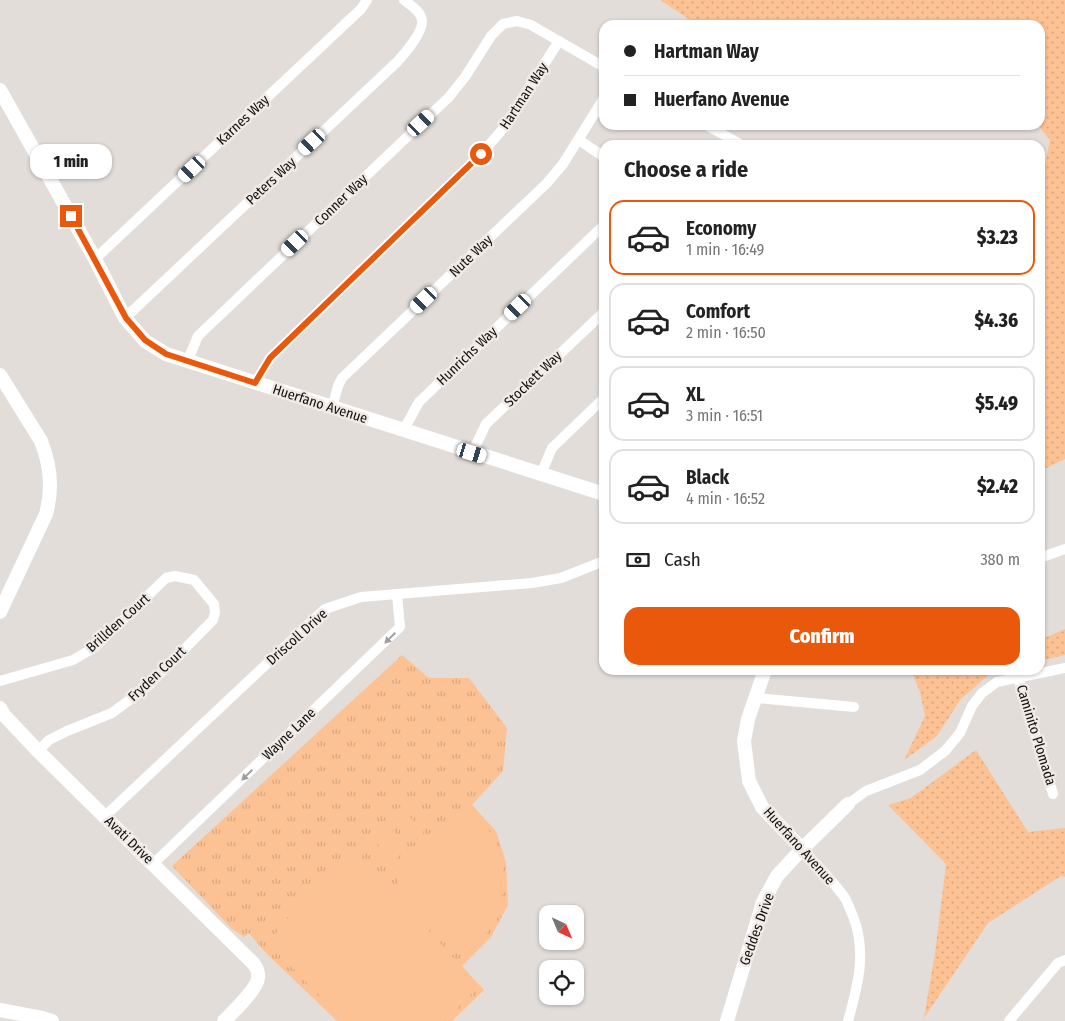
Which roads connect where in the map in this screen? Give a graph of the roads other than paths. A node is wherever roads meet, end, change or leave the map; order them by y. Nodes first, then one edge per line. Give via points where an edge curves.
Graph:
1 (367, 0) edge
2 (404, 0) edge
3 (559, 41) junction
4 (599, 64) edge
5 (0, 90) edge
6 (599, 106) edge
7 (715, 130) edge
8 (579, 140) junction
9 (733, 140) edge
10 (599, 154) edge
11 (599, 229) edge
12 (95, 259) junction
13 (599, 317) edge
14 (126, 318) junction
15 (188, 360) junction
16 (0, 375) edge
17 (255, 383) junction
18 (599, 403) edge
19 (332, 408) junction
20 (404, 431) junction
21 (472, 453) junction
22 (541, 474) junction
23 (599, 492) edge
24 (1065, 548) edge
25 (1045, 556) edge
26 (599, 563) edge
27 (201, 588) joint
28 (397, 594) junction
29 (0, 612) edge
30 (1065, 668) edge
31 (1045, 672) edge
32 (764, 675) edge
33 (1028, 675) edge
34 (1018, 677) junction
35 (0, 681) edge
36 (756, 698) junction
37 (854, 707) dead end
38 (0, 708) edge
39 (38, 751) junction
40 (1053, 794) dead end
41 (848, 804) joint
42 (104, 817) junction
43 (802, 849) junction
44 (153, 864) junction
45 (1061, 962) edge
46 (0, 1010) edge
47 (52, 1021) edge
48 (224, 1021) edge
49 (727, 1021) edge
50 (848, 1021) edge
51 (1009, 1021) edge

1 - 12 street, Karnes Way
2 - 14 street, Peters Way via 423,20 398,61
3 - 4 street
3 - 15 street, Conner Way via 531,25 517,21 503,24 448,97 198,336
3 - 17 street, Hartman Way via 502,130 270,358
5 - 12 street, Huerfano Avenue
6 - 8 street, Nute Way
7 - 9 street
8 - 10 street
8 - 19 street, Nute Way via 547,183 342,378
11 - 20 street, Hunrichs Way via 419,402
12 - 14 street, Huerfano Avenue
13 - 21 street, Stockett Way via 486,424
14 - 15 street, Huerfano Avenue via 145,340 166,354
15 - 17 street, Huerfano Avenue
16 - 29 street via 46,452 51,496 46,514
17 - 19 street, Huerfano Avenue
18 - 22 street via 552,448
19 - 20 street, Huerfano Avenue
20 - 21 street, Huerfano Avenue
21 - 22 street, Huerfano Avenue
22 - 23 street, Huerfano Avenue
24 - 25 street
26 - 28 street, Driscoll Drive via 561,578 532,583
27 - 35 street, Brillden Court via 194,580 175,576 166,578 95,646 73,660
27 - 39 street, Fryden Court via 214,604 213,620 148,686 112,713 49,740
28 - 42 street, Driscoll Drive via 360,597 325,610
28 -> 44 street, Wayne Lane via 400,627
30 - 31 street
32 - 36 street, Huerfano Avenue
33 - 34 street
34 - 40 street, Caminito Plomada
34 - 41 street via 997,682 982,693 946,751 920,770 866,791
36 - 37 street
36 - 43 street, Huerfano Avenue via 744,741 749,781 762,807
38 - 39 street, Avati Drive
39 - 42 street, Avati Drive
41 - 43 street, Geddes Drive
42 - 44 street, Avati Drive
43 - 49 street, Geddes Drive via 777,876 763,902
43 - 50 street, Huerfano Avenue via 846,900 859,930 861,958
44 - 48 street, Avati Drive via 258,971 258,980 252,991
45 - 51 street
46 - 47 street

